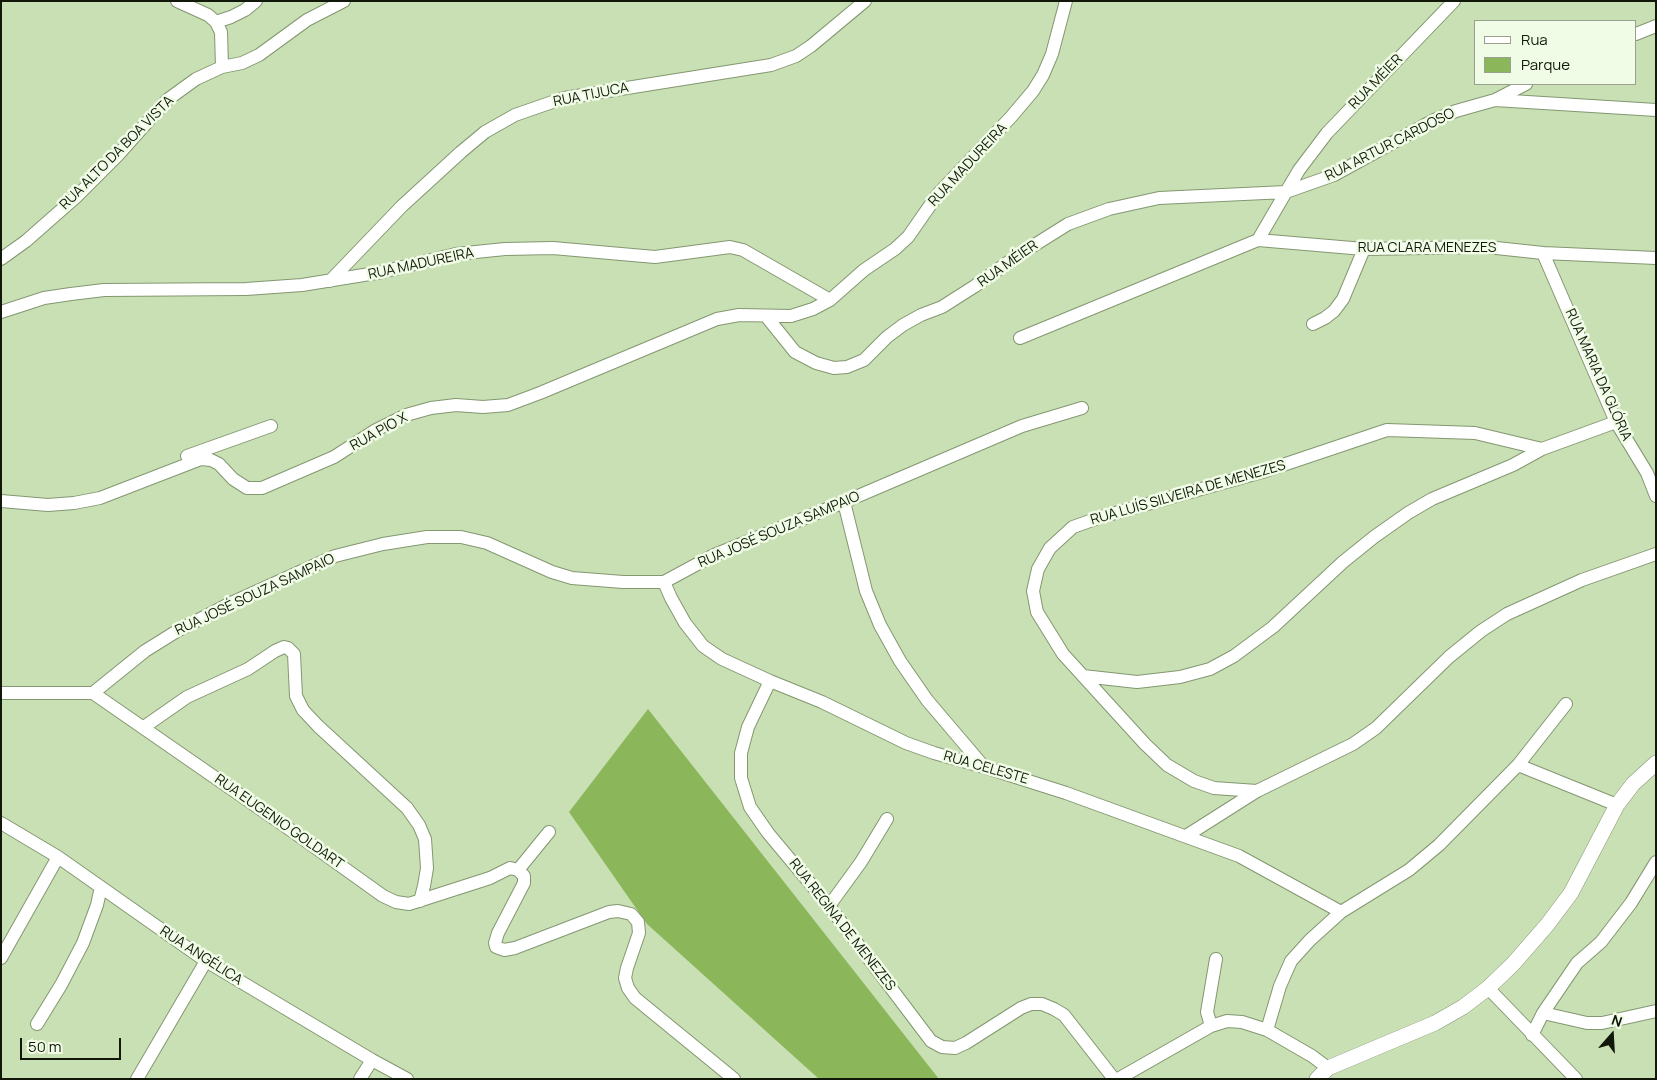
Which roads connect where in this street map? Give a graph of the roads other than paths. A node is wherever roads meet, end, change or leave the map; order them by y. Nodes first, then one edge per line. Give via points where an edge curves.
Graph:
1 (177, 1) edge
2 (256, 1) edge
3 (344, 1) edge
4 (865, 1) edge
5 (1066, 1) edge
6 (1454, 1) edge
7 (216, 22) junction
8 (1656, 26) edge
9 (1637, 34) edge
10 (222, 67) junction
11 (1524, 85) edge
12 (1495, 100) junction
13 (1656, 110) edge
14 (1286, 192) junction
15 (1258, 240) junction
16 (1364, 249) junction
17 (1543, 253) junction
18 (1656, 258) edge
19 (1, 259) edge
20 (330, 282) junction
21 (830, 300) junction
22 (1, 312) edge
23 (766, 316) junction
24 (1313, 324) dead end
25 (1020, 338) dead end
26 (1082, 408) dead end
27 (1616, 422) junction
28 (271, 426) dead end
29 (1542, 449) junction
30 (171, 472) junction
31 (1656, 496) edge
32 (1, 501) edge
33 (844, 502) junction
34 (1656, 554) edge
35 (664, 582) junction
36 (1083, 676) junction
37 (770, 681) junction
38 (1, 692) edge
39 (93, 693) junction
40 (1566, 704) dead end
41 (144, 727) junction
42 (1656, 763) edge
43 (1518, 765) junction
44 (984, 766) junction
45 (1256, 791) junction
46 (1617, 805) junction
47 (887, 819) dead end
48 (1, 823) edge
49 (549, 832) dead end
50 (1186, 836) junction
51 (58, 857) junction
52 (1656, 862) edge
53 (518, 870) junction
54 (101, 888) junction
55 (420, 901) junction
56 (829, 906) junction
57 (1341, 912) junction
58 (1, 958) edge
59 (1216, 959) dead end
60 (206, 961) junction
61 (1488, 988) junction
62 (1656, 1011) edge
63 (1543, 1013) junction
64 (37, 1024) dead end
65 (1211, 1026) junction
66 (1267, 1030) junction
67 (1532, 1035) junction
68 (372, 1060) junction
69 (1328, 1068) junction
70 (137, 1079) edge
71 (360, 1079) edge
72 (407, 1079) edge
73 (734, 1079) edge
74 (1116, 1079) edge
75 (1317, 1079) edge
76 (1576, 1079) edge

1 - 7 street
2 - 7 street via 245,10
3 - 10 street, RUA ALTO DA BOA VISTA via 307,20 258,55 242,63
4 - 20 street, RUA TIJUCA via 812,46 771,65 564,98 515,115 485,132 461,152 402,206
5 - 21 street, RUA MADUREIRA via 1052,54 1033,91 938,194 908,237
6 - 14 street, RUA MÉIER via 1327,133
7 - 10 street via 221,32
8 - 9 street
10 - 19 street, RUA ALTO DA BOA VISTA via 196,79 167,100 76,197 26,242
11 - 12 street, RUA ARTUR CARDOSO
12 - 13 street, RUA ARTUR CARDOSO
12 - 14 street, RUA ARTUR CARDOSO via 1434,120 1334,175
14 - 15 street, RUA MÉIER
14 - 23 street, RUA MÉIER via 1159,198 1109,209 1068,224 942,307 903,325 864,360 847,367 816,364 795,352
15 - 16 street, RUA CLARA MENEZES
15 - 25 street
16 - 17 street, RUA CLARA MENEZES via 1457,246
16 - 24 street via 1343,298 1334,311
17 - 18 street, RUA CLARA MENEZES
17 - 27 street, RUA MARIA DA GLÓRIA
20 - 21 street, RUA MADUREIRA via 456,254 505,249 553,248 655,257 730,247 750,254
20 - 22 street, RUA MADUREIRA via 246,289 104,290 44,298
21 - 23 street, RUA MADUREIRA via 791,316
23 - 30 street, RUA PIO X via 739,315 717,319 508,404 483,407 456,405 406,415 334,457 262,488 240,485 211,460 201,459
26 - 33 street, RUA JOSÉ SOUZA SAMPAIO via 1022,426
27 - 29 street
27 - 31 street, RUA MARIA DA GLÓRIA via 1647,473
28 - 30 street via 182,459
29 - 36 street via 1408,513 1343,562 1273,627 1234,656 1210,668 1180,677 1137,682
29 - 36 street, RUA LUÍS SILVEIRA DE MENEZES via 1475,433 1387,430 1262,472 1073,527 1050,548 1038,569 1034,591 1037,612 1062,654
30 - 32 street, RUA PIO X via 100,498 74,503 48,505
33 - 35 street, RUA JOSÉ SOUZA SAMPAIO via 714,555
33 - 44 street via 866,591 880,625 927,700
34 - 45 street via 1582,580 1507,614 1449,657 1376,728 1353,744
35 - 37 street, RUA CELESTE via 684,623 703,646 722,659
35 - 39 street, RUA JOSÉ SOUZA SAMPAIO via 572,578 487,543 461,537 427,536 384,544 335,556 229,604 145,651
36 - 45 street, RUA LUÍS SILVEIRA DE MENEZES via 1167,765 1194,781 1214,788
37 - 44 street, RUA CELESTE via 906,743
37 - 56 street, RUA REGINA DE MENEZES via 748,727 741,752 741,778 750,807
38 - 39 street
39 - 41 street, RUA EUGENIO GOLDART
40 - 43 street
41 - 55 street, RUA EUGENIO GOLDART via 383,896 409,904
41 - 55 street via 187,697 248,669 275,651 288,648 294,654 296,696 303,710 407,808 419,826 425,839 426,868
42 - 46 street via 1633,784
43 - 46 street
43 - 57 street via 1439,845 1409,870
44 - 50 street, RUA CELESTE
45 - 50 street
46 - 61 street via 1571,893 1536,938
47 - 56 street
48 - 51 street, RUA ANGÉLICA
49 - 53 street
50 - 57 street, RUA CELESTE via 1239,856
51 - 54 street, RUA ANGÉLICA
51 - 58 street
52 - 63 street via 1631,903 1601,942 1577,963
53 - 55 street, RUA EUGENIO GOLDART via 510,868 490,878
53 - 73 street via 524,876 524,883 498,933 496,947 504,950 515,948 609,912 631,914 638,922 639,934 627,968 628,988 635,998
54 - 60 street, RUA ANGÉLICA
54 - 64 street via 83,943
56 - 74 street, RUA REGINA DE MENEZES via 931,1040 955,1048 1021,1008 1042,1004 1064,1015
57 - 66 street via 1291,961
59 - 65 street via 1207,1012
60 - 68 street, RUA ANGÉLICA
60 - 70 street
61 - 67 street
61 - 69 street via 1435,1022
62 - 63 street via 1602,1023 1587,1023
63 - 67 street
65 - 66 street via 1227,1021 1242,1022
65 - 74 street
66 - 69 street
67 - 76 street
68 - 71 street
68 - 72 street, RUA ANGÉLICA
69 - 75 street

